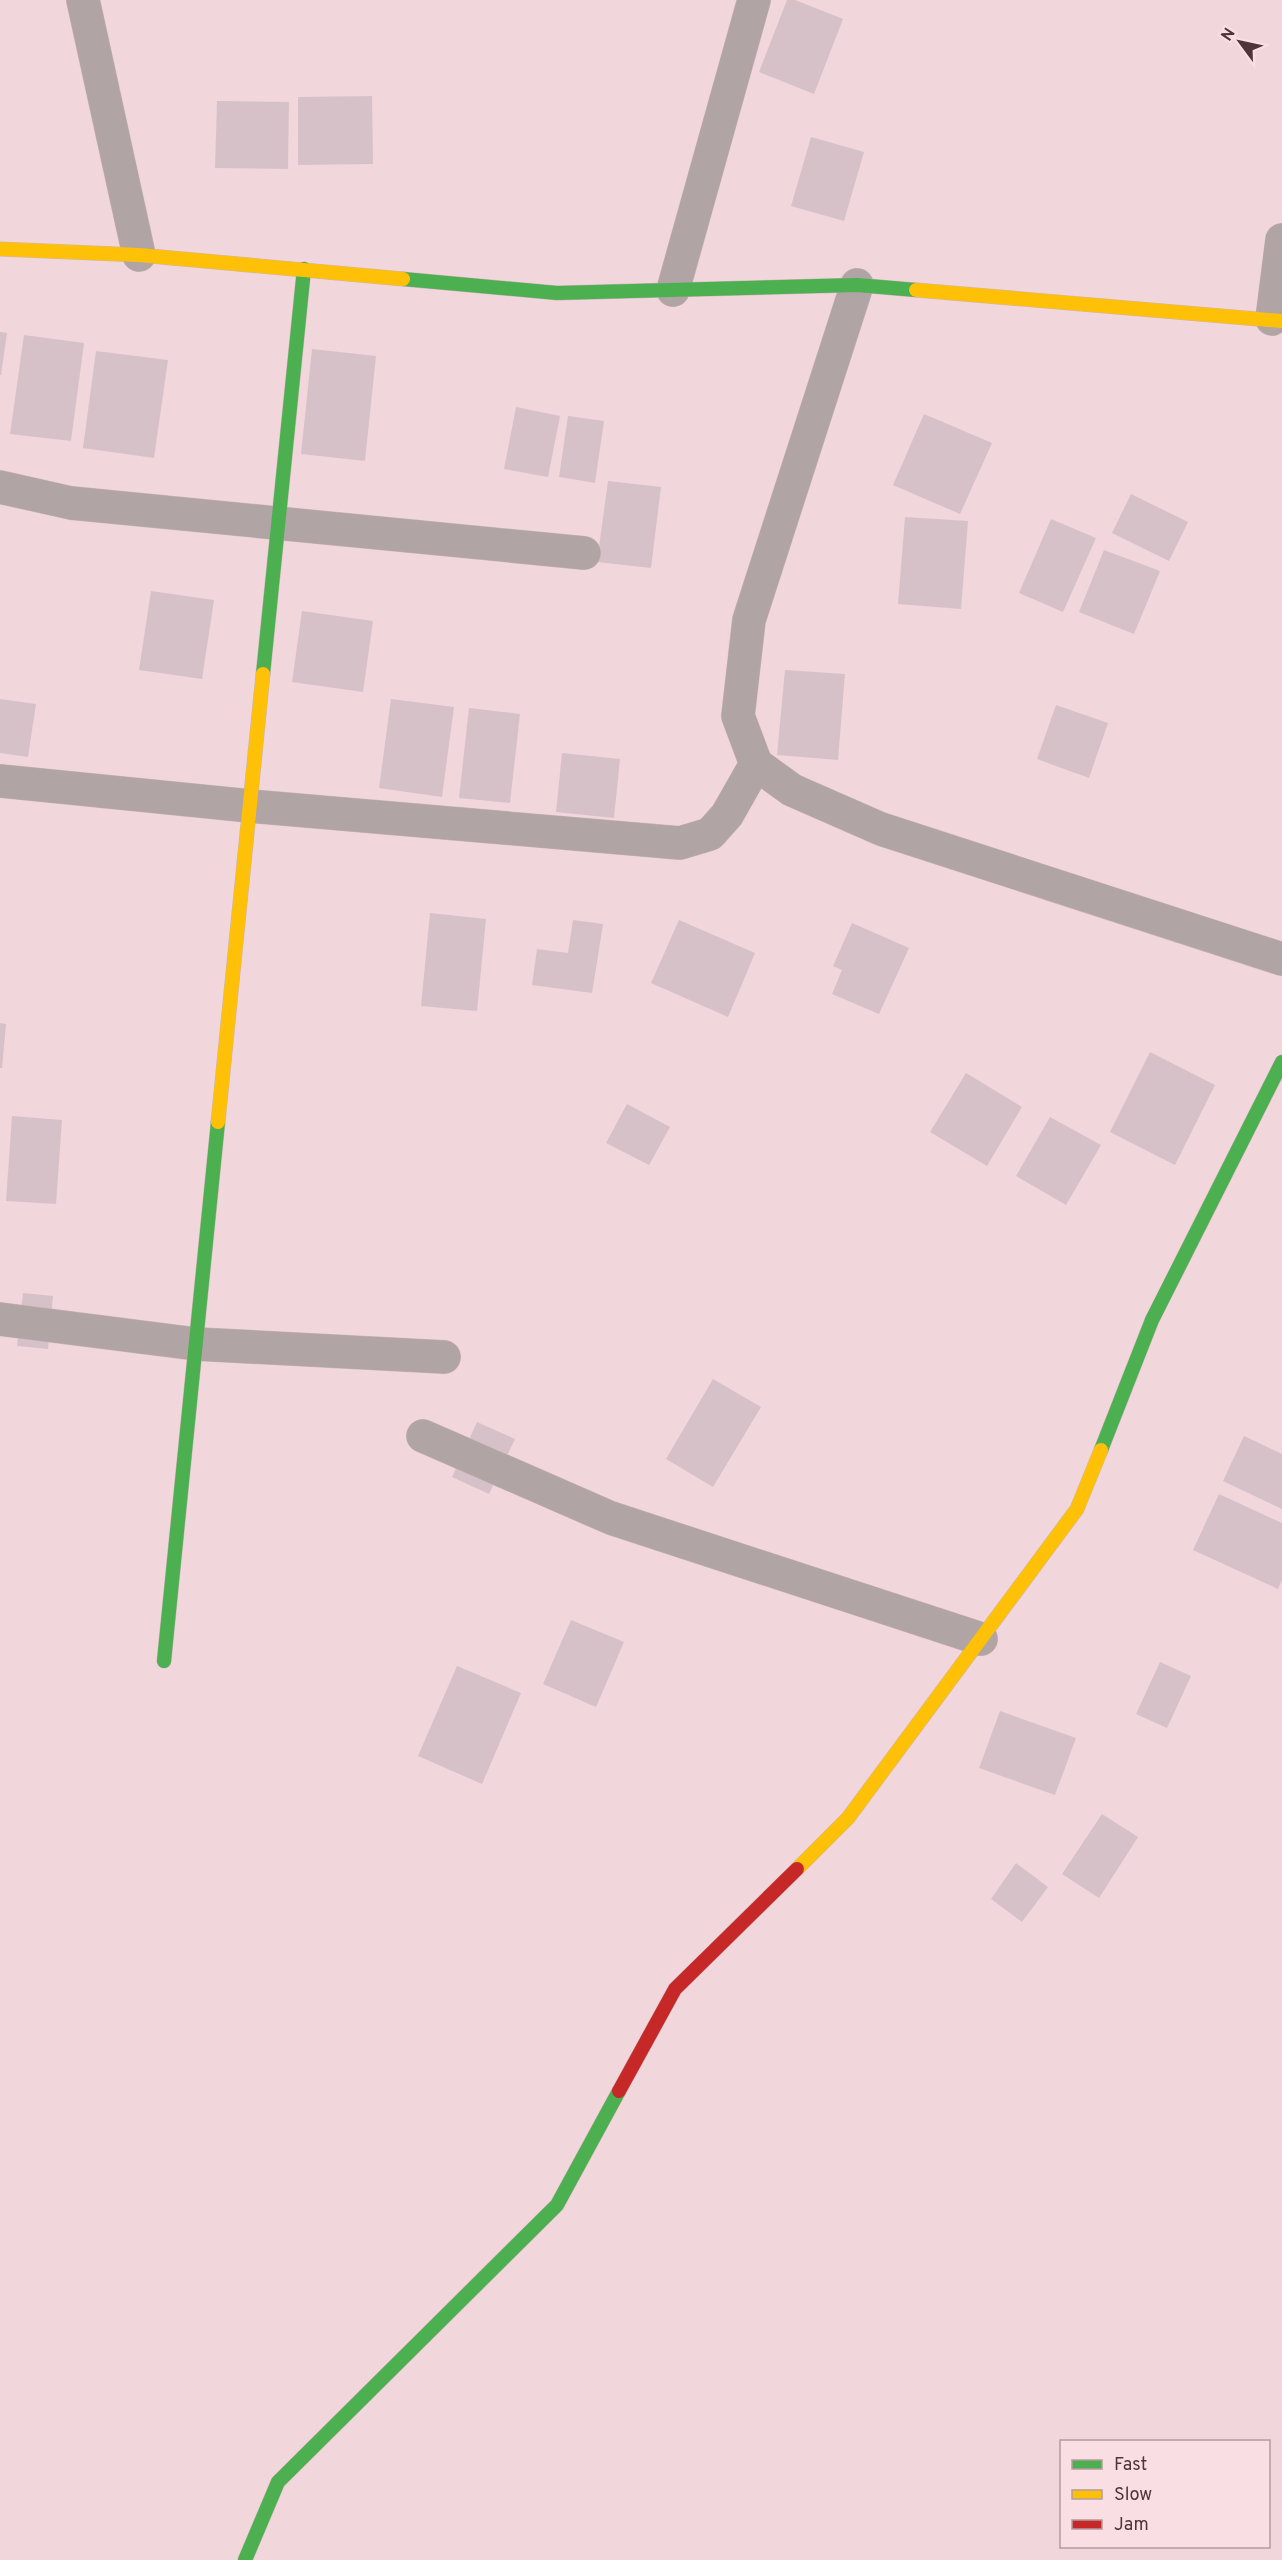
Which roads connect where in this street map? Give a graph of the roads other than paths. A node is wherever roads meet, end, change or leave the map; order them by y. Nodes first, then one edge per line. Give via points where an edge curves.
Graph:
1 (83, 0) edge
2 (754, 0) edge
3 (1282, 240) edge
4 (0, 249) edge
5 (139, 255) junction
6 (304, 269) junction
7 (857, 285) junction
8 (673, 290) junction
9 (1277, 320) edge
10 (0, 488) edge
11 (279, 522) junction
12 (584, 553) dead end
13 (756, 764) junction
14 (0, 781) edge
15 (250, 806) junction
16 (1282, 959) edge
17 (1282, 1062) edge
18 (0, 1318) edge
19 (196, 1344) junction
20 (444, 1357) dead end
21 (423, 1436) dead end
22 (981, 1639) junction
23 (164, 1661) dead end
24 (246, 2560) edge

1 - 5 street
2 - 8 street
3 - 9 street
4 - 5 street
5 - 6 street
6 - 8 street via 557,293
6 - 11 street
7 - 8 street
7 - 9 street
7 - 13 street via 749,620 738,716
10 - 11 street via 71,503
11 - 12 street
11 - 15 street
13 - 15 street via 727,815 710,834 680,843
13 - 16 street via 792,790 881,829
14 - 15 street
15 - 19 street
17 - 22 street via 1152,1320 1077,1509
18 - 19 street
19 - 20 street
19 - 23 street
21 - 22 street via 611,1518
22 - 24 street via 848,1818 675,1989 557,2205 278,2482

